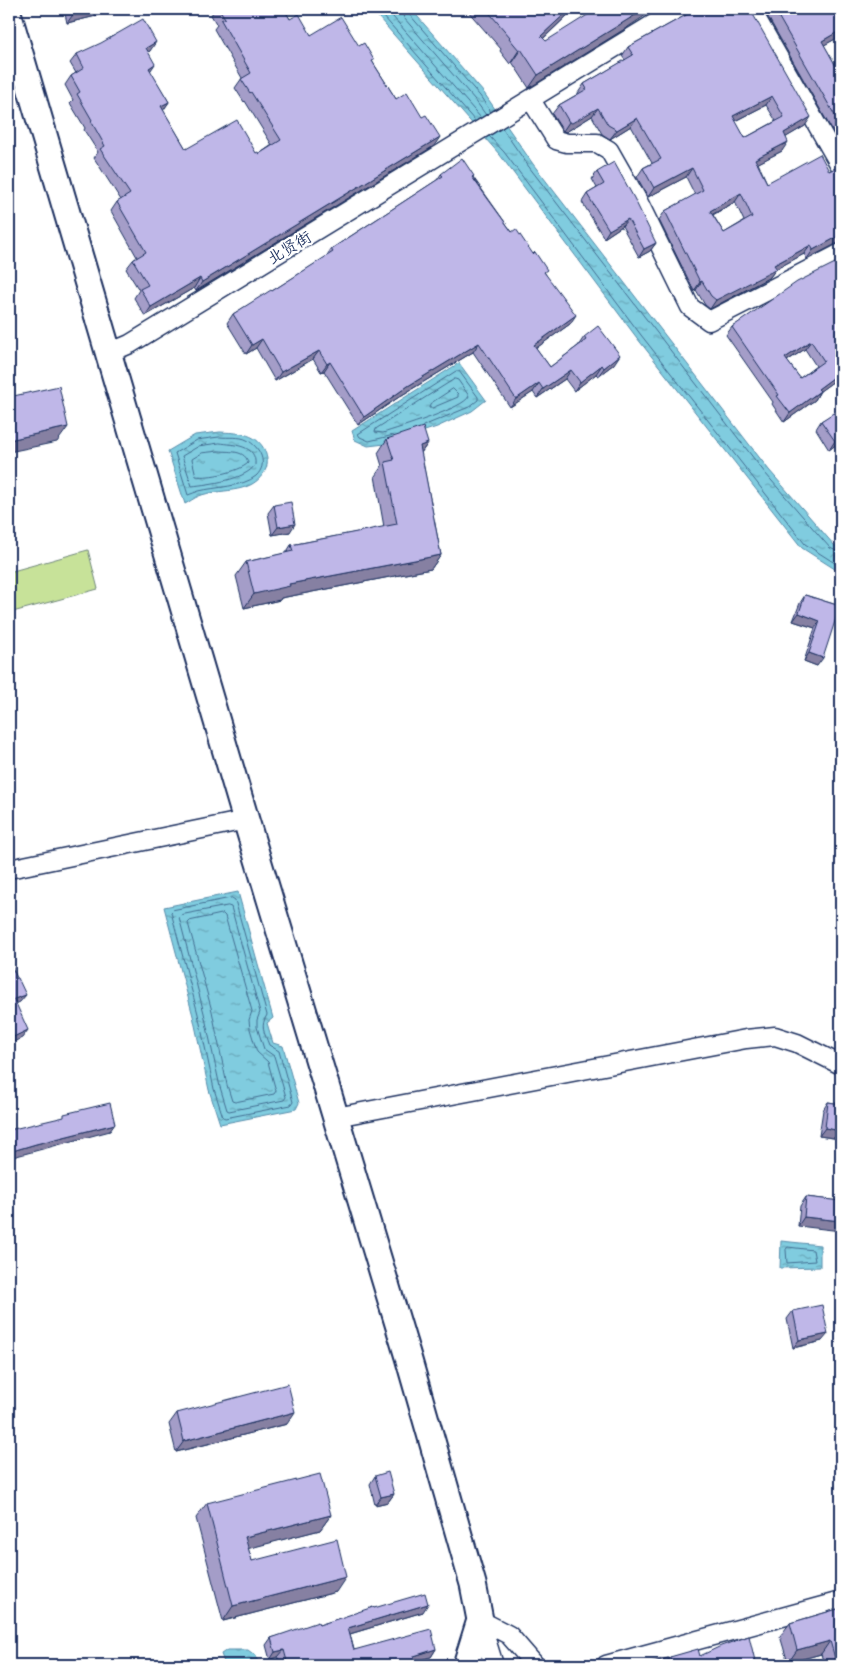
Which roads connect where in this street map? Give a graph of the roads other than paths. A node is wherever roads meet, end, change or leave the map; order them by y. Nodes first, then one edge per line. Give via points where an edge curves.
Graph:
1 (678, 9) edge
2 (751, 9) edge
3 (9, 16) edge
4 (531, 100) junction
5 (841, 167) edge
6 (841, 253) edge
7 (109, 353) junction
8 (246, 820) junction
9 (9, 869) edge
10 (841, 1065) edge
11 (336, 1117) junction
12 (841, 1601) edge
13 (480, 1620) junction
14 (466, 1665) edge
15 (494, 1665) edge
16 (535, 1665) edge
17 (606, 1665) edge

1 - 4 street
2 - 5 street
3 - 7 main road
4 - 6 street via 556,140 597,143 608,150 638,201 690,307 709,321
4 - 7 street, 北贤街 via 146,334
7 - 8 main road
8 - 9 street
8 - 11 main road
10 - 11 street via 775,1036
11 - 13 main road via 411,1366 473,1584
12 - 17 street
13 - 14 main road
13 - 15 street
13 - 16 street via 509,1635

